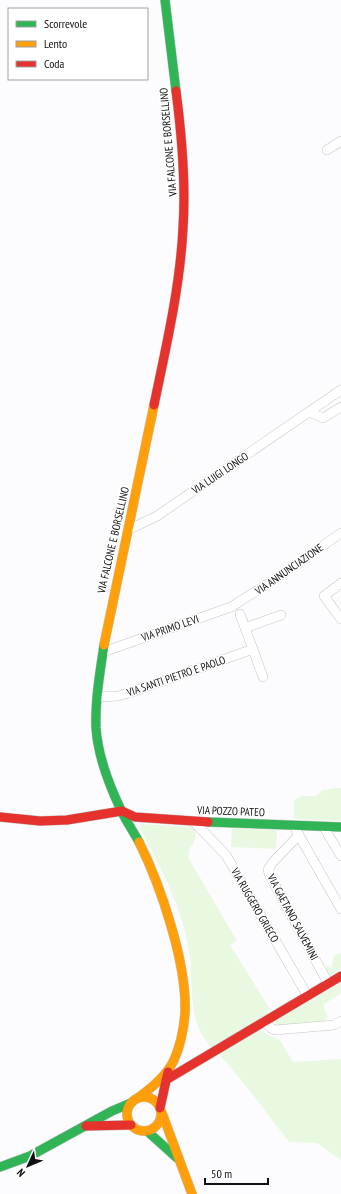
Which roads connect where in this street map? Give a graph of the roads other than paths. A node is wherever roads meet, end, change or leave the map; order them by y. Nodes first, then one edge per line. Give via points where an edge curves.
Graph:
1 (165, 0) edge
2 (341, 141) edge
3 (327, 150) dead end
4 (341, 390) edge
5 (341, 407) edge
6 (309, 412) junction
7 (128, 530) junction
8 (341, 532) edge
9 (341, 584) edge
10 (237, 604) joint
11 (240, 614) dead end
12 (281, 615) dead end
13 (341, 618) edge
14 (245, 628) junction
15 (253, 649) junction
16 (103, 652) junction
17 (263, 677) dead end
18 (98, 697) junction
19 (122, 811) junction
20 (0, 818) edge
21 (194, 822) junction
22 (294, 825) junction
23 (323, 826) junction
24 (341, 827) edge
25 (299, 835) junction
26 (341, 856) edge
27 (341, 909) edge
28 (341, 976) edge
29 (328, 983) junction
30 (308, 995) junction
31 (264, 1021) junction
32 (341, 1022) edge
33 (168, 1070) junction
34 (166, 1080) junction
35 (135, 1100) junction
36 (161, 1110) junction
37 (131, 1125) junction
38 (84, 1126) junction
39 (147, 1131) junction
40 (178, 1159) junction
41 (0, 1167) edge
42 (192, 1194) edge

1 - 7 main road, VIA FALCONE E BORSELLINO via 183,155 185,200 182,245 172,319
2 - 3 street
4 - 6 street, VIA LUIGI LONGO
5 - 6 street via 323,418
6 - 7 street, VIA LUIGI LONGO via 157,516
7 - 16 main road, VIA FALCONE E BORSELLINO
8 - 10 street, VIA ANNUNCIAZIONE
9 - 13 street via 324,596
10 - 16 street, VIA PRIMO LEVI
11 - 14 street
12 - 14 street
14 - 15 street
15 - 17 street
15 - 18 street, VIA SANTI PIETRO E PAOLO via 132,692
16 - 18 main road, VIA FALCONE E BORSELLINO
18 - 19 main road, VIA FALCONE E BORSELLINO via 96,718 99,746 108,779
19 - 20 main road via 67,820
19 - 21 main road, VIA POZZO PATEO via 135,817
19 - 33 main road, VIA FALCONE E BORSELLINO via 142,849 160,896 173,932 181,972 185,1021 177,1054
21 - 22 main road, VIA POZZO PATEO
21 - 30 street, VIA RUGGERO GRIECO via 229,860
22 - 23 main road, VIA POZZO PATEO
22 - 25 street
23 - 24 main road, VIA POZZO PATEO
23 - 26 street
25 - 27 street
25 - 29 street, VIA GAETANO SALVEMINI via 268,870
28 - 29 main road
29 - 30 main road
30 - 31 main road
31 - 32 street via 276,1030 334,1025
31 - 34 main road
33 - 34 main road, VIA FALCONE E BORSELLINO
33 - 35 main road, VIA FALCONE E BORSELLINO via 154,1087
34 - 36 main road, VIA FALCONE E BORSELLINO
35 - 36 main road via 149,1098 154,1100
35 - 37 main road via 129,1107 127,1116
35 - 38 main road, VIA FALCONE E BORSELLINO
36 - 39 main road via 161,1118 156,1127
36 - 40 main road
37 - 38 main road
37 - 39 main road via 141,1131
38 - 41 main road, VIA FALCONE E BORSELLINO via 30,1156
39 - 40 main road
40 - 42 main road

